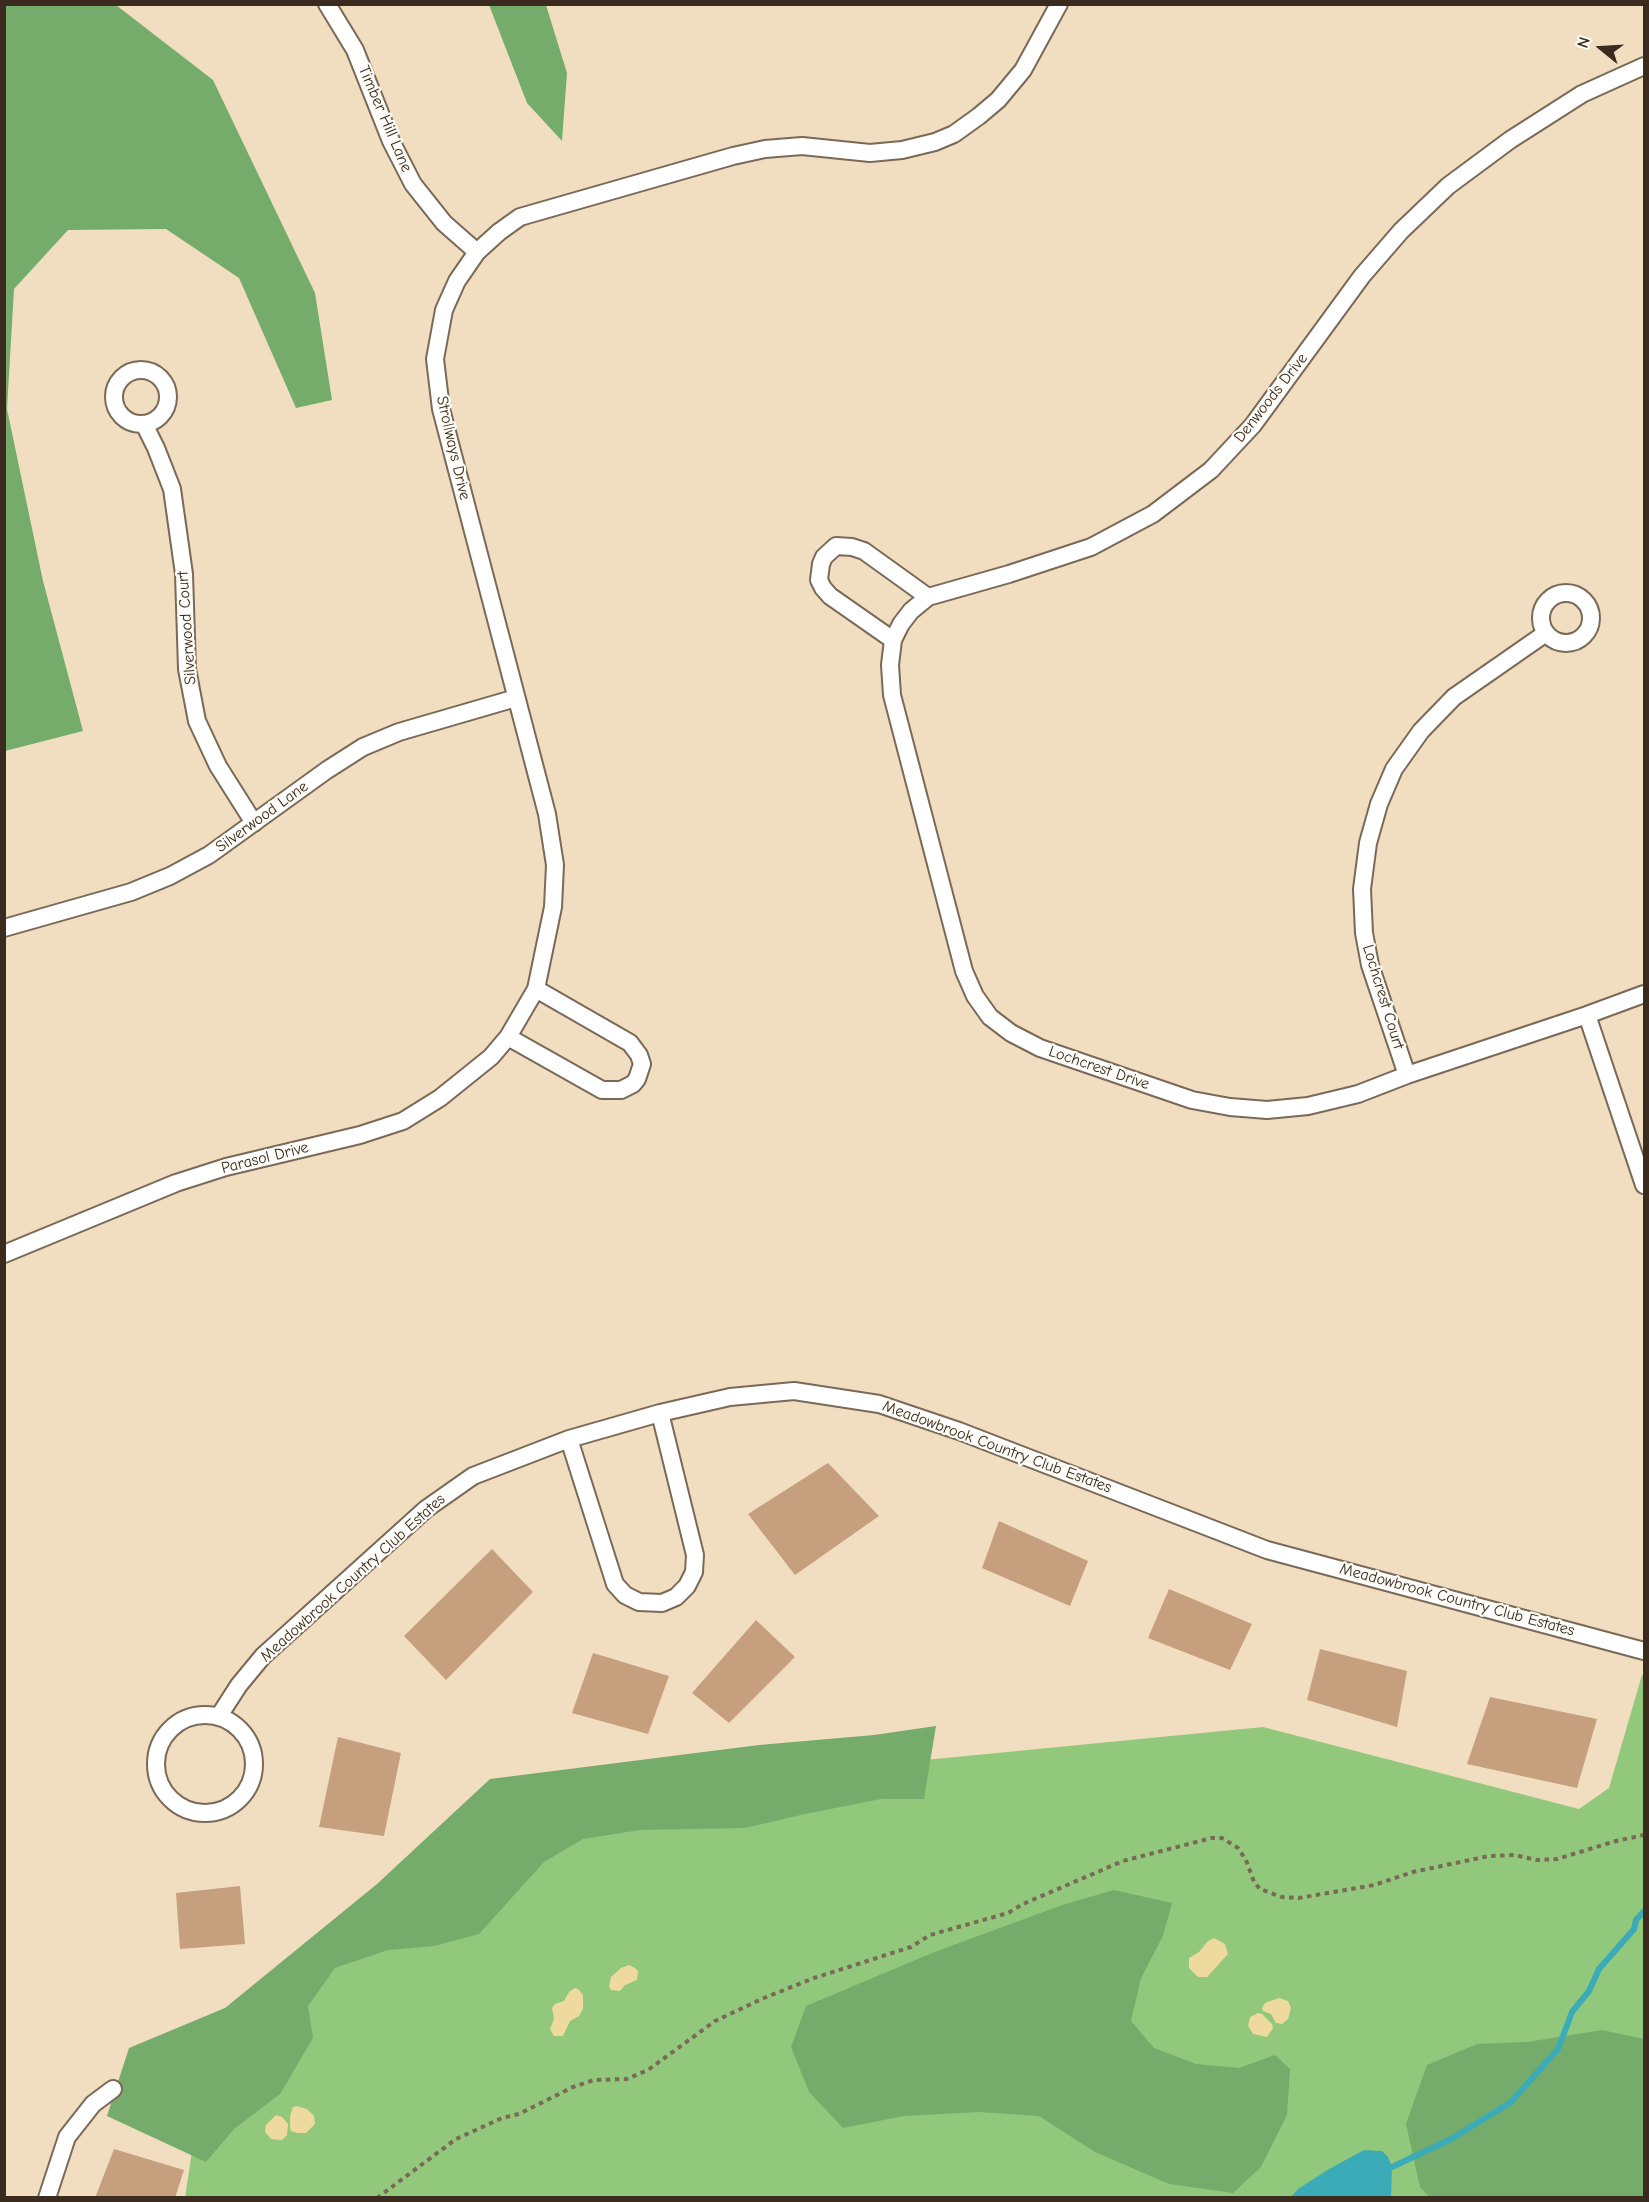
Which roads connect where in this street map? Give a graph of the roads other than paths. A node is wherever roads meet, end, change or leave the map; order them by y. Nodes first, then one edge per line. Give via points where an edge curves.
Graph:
1 (327, 4) edge
2 (1059, 4) edge
3 (1644, 66) edge
4 (477, 252) junction
5 (144, 424) dead end
6 (927, 597) junction
7 (1546, 633) dead end
8 (893, 640) junction
9 (516, 698) junction
10 (254, 823) junction
11 (4, 928) edge
12 (536, 989) junction
13 (1644, 994) edge
14 (1587, 1015) junction
15 (508, 1037) junction
16 (1407, 1075) junction
17 (1644, 1185) edge
18 (4, 1254) edge
19 (660, 1413) junction
20 (569, 1439) junction
21 (1644, 1651) edge
22 (219, 1716) junction
23 (113, 2089) dead end
24 (47, 2198) edge

1 - 4 street, Timber Hill Lane via 355,50 413,184 444,223
2 - 4 street, Strollways Drive via 1023,70 998,100 954,134 902,150 870,153 802,146 733,156 520,217
3 - 6 street, Denwoods Drive via 1582,94 1448,186 1362,276 1253,425 1211,470 1153,514 1091,547
4 - 9 street, Strollways Drive via 444,309 435,359 441,409
5 - 10 street, Silverwood Court via 172,489 184,574 187,669 197,721 218,766
6 - 8 street, Lochcrest Drive via 911,611
6 - 8 street via 858,549 836,546 824,557 819,573 823,588
7 - 16 street, Lochcrest Court via 1454,697 1421,731 1395,769 1379,804 1368,843 1362,889 1364,933 1370,965
8 - 16 street, Lochcrest Drive via 892,695 964,971 990,1017 1040,1048 1192,1100 1230,1107 1268,1110 1308,1106 1358,1094
9 - 10 street, Silverwood Lane via 399,732 363,747
9 - 12 street, Strollways Drive via 547,814 555,865 554,907
10 - 11 street, Silverwood Lane via 170,876 131,892
12 - 15 street, Parasol Drive
12 - 15 street via 630,1043 642,1064 637,1078 621,1090 602,1090
13 - 14 street, Lochcrest Drive
14 - 16 street, Lochcrest Drive
14 - 17 street
15 - 18 street, Parasol Drive via 467,1078 403,1120 176,1183
19 - 20 street, Meadowbrook Country Club Estates
19 - 20 street via 695,1555 694,1572 687,1586 662,1603 639,1602 615,1584
19 - 21 street, Meadowbrook Country Club Estates via 730,1397 794,1391 879,1404 981,1439 1267,1550
20 - 22 street, Meadowbrook Country Club Estates via 473,1476 426,1509 263,1656
22 - 22 street via 196,1715 176,1724 164,1736 156,1759 163,1788 174,1802 187,1809 204,1813 233,1804 246,1792 253,1776 254,1756 249,1740 235,1724
23 - 24 street via 93,2104 67,2137

